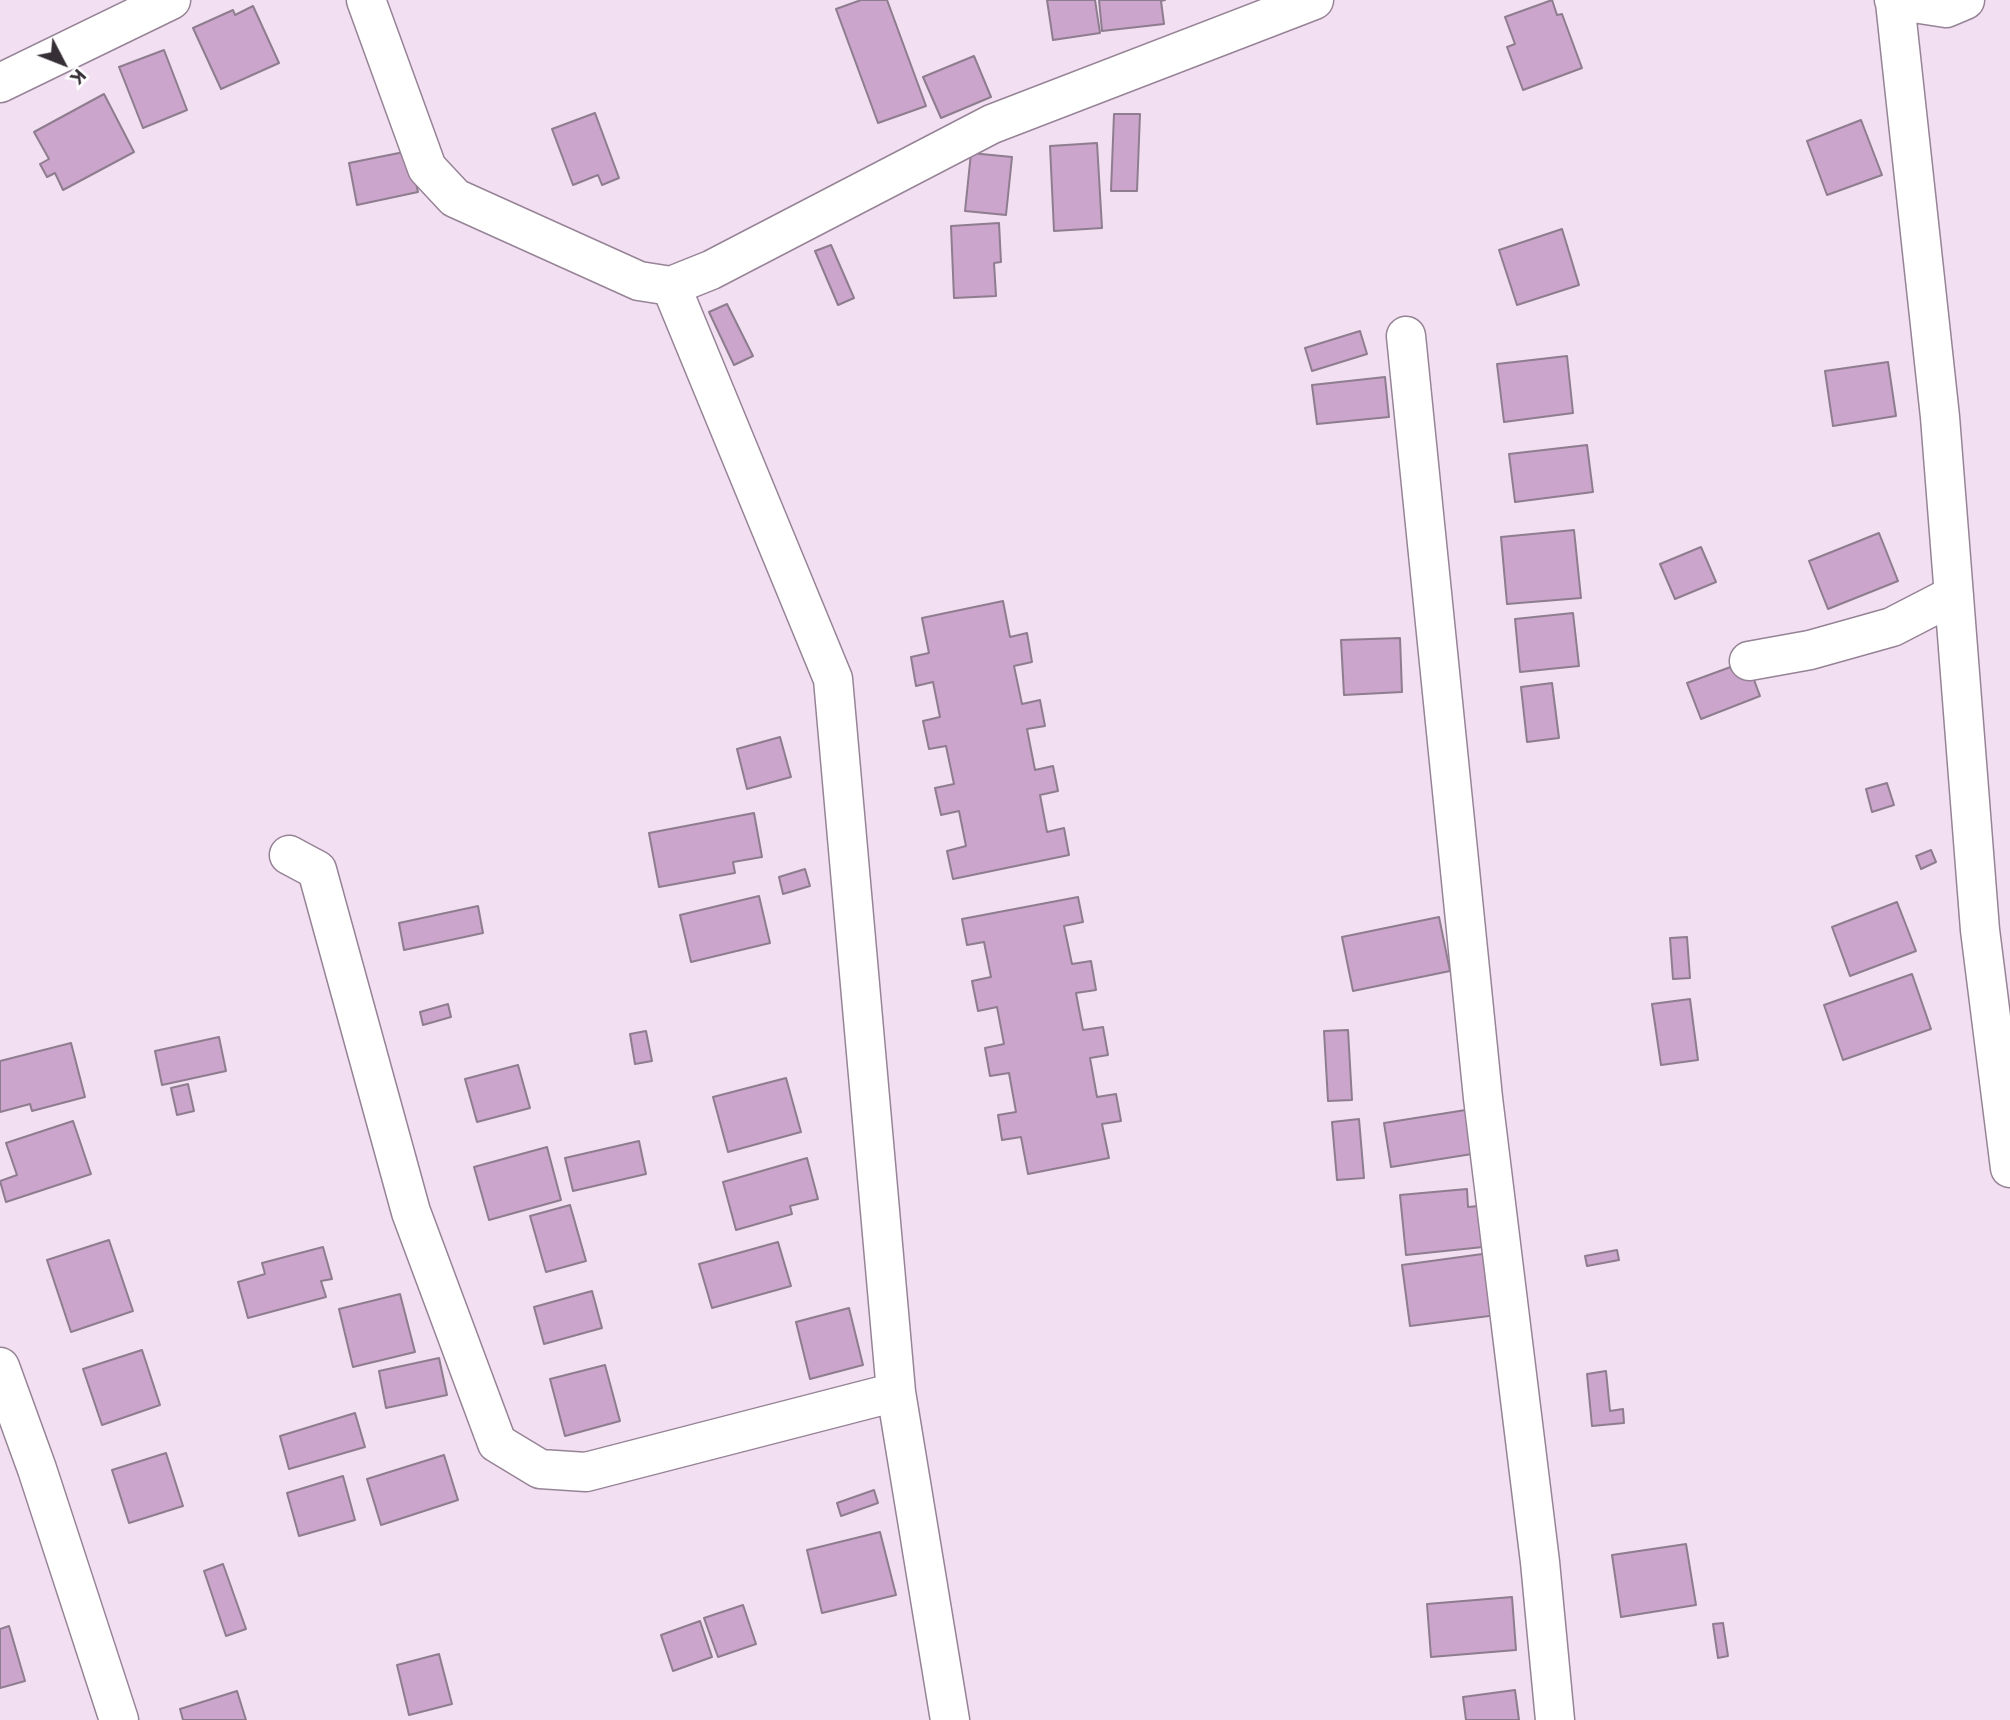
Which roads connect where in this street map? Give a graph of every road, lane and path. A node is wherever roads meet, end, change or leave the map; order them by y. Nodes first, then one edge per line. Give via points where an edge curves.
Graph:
1 (171, 0) edge
2 (366, 0) edge
3 (1314, 0) edge
4 (1965, 0) edge
5 (1895, 1) edge
6 (0, 83) edge
7 (671, 286) junction
8 (1406, 336) dead end
9 (1954, 595) junction
10 (1749, 661) dead end
11 (289, 855) dead end
12 (2010, 1168) edge
13 (0, 1367) edge
14 (896, 1392) junction
15 (119, 1720) edge
16 (950, 1720) edge
17 (1555, 1720) edge

1 - 6 street
2 - 7 street via 427,168 455,198 639,281
3 - 7 street via 992,124 711,270
4 - 5 street via 1946,8
5 - 9 street via 1940,417
7 - 14 street via 833,679
8 - 17 street via 1483,1098
9 - 10 street via 1892,627
9 - 12 street via 1980,930
11 - 14 street via 317,870 411,1212 497,1443 540,1469 586,1472
13 - 15 street
14 - 16 street

